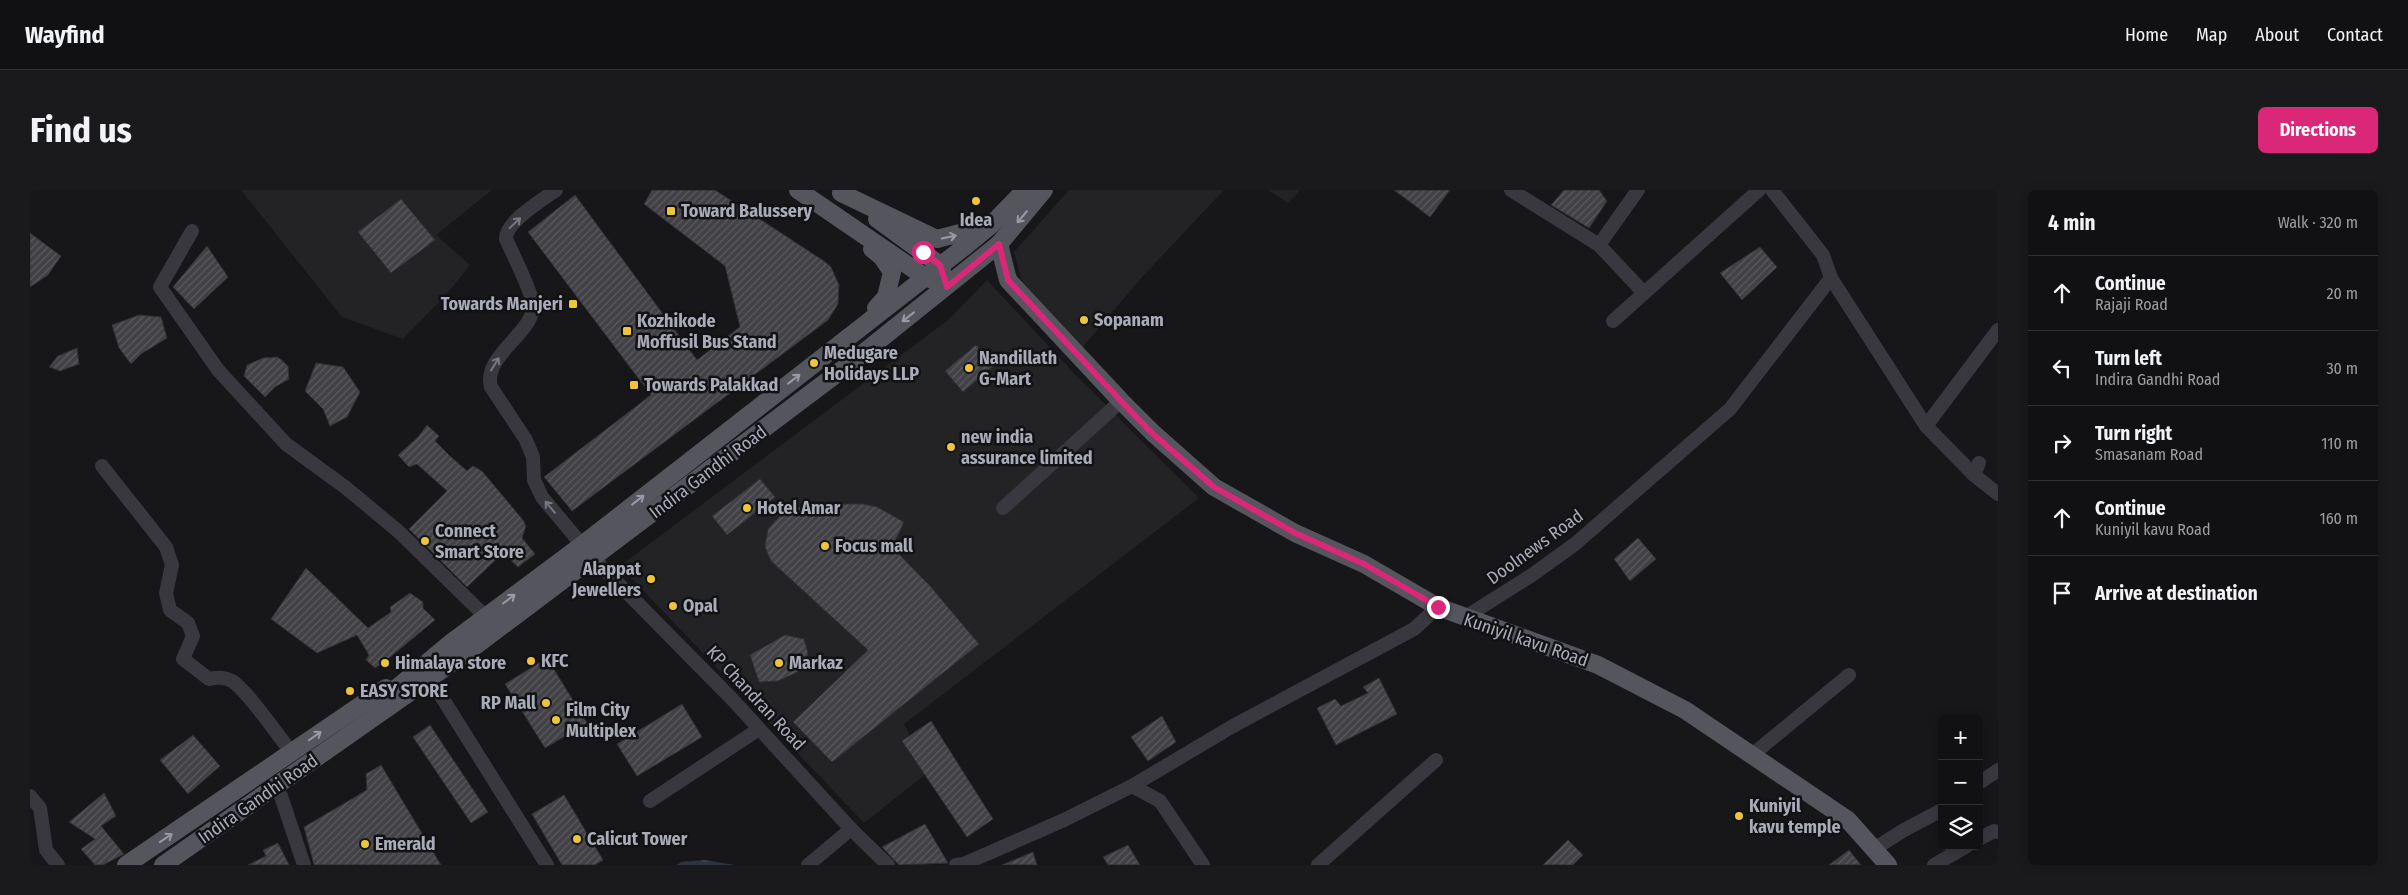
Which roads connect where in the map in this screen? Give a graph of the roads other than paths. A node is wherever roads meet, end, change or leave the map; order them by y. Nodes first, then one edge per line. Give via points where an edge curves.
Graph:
1 (556, 190) edge
2 (798, 190) edge
3 (1025, 190) edge
4 (1044, 190) edge
5 (1510, 190) edge
6 (1638, 190) edge
7 (1758, 190) edge
8 (1772, 190) edge
9 (848, 193) edge
10 (829, 210) junction
11 (991, 225) junction
12 (192, 231) dead end
13 (999, 244) junction
14 (1599, 245) junction
15 (940, 265) junction
16 (925, 277) junction
17 (1831, 278) junction
18 (947, 287) junction
19 (1644, 293) junction
20 (1613, 321) dead end
21 (859, 327) junction
22 (1998, 330) edge
23 (1121, 401) junction
24 (1926, 426) junction
25 (102, 466) dead end
26 (1998, 494) edge
27 (1003, 508) dead end
28 (582, 544) junction
29 (594, 558) junction
30 (1438, 607) junction
31 (486, 616) junction
32 (1464, 618) junction
33 (452, 642) junction
34 (466, 654) junction
35 (1849, 675) dead end
36 (436, 688) junction
37 (760, 730) junction
38 (352, 732) junction
39 (292, 753) junction
40 (1752, 755) junction
41 (1436, 760) dead end
42 (1998, 770) edge
43 (1983, 780) edge
44 (1132, 786) junction
45 (30, 796) edge
46 (281, 796) junction
47 (650, 801) dead end
48 (1938, 812) edge
49 (851, 829) junction
50 (1998, 832) edge
51 (1983, 837) edge
52 (1874, 850) junction
53 (1960, 850) edge
54 (1199, 864) edge
55 (58, 865) edge
56 (126, 865) edge
57 (163, 865) edge
58 (183, 865) edge
59 (304, 865) edge
60 (547, 865) edge
61 (808, 865) edge
62 (888, 865) edge
63 (956, 865) edge
64 (1318, 865) edge
65 (1888, 865) edge
66 (1934, 865) edge

28 -> 1 street via 542,497 534,480 533,457 526,440 488,378 493,366 531,316 533,304 506,233 511,224
2 - 10 main road
3 - 11 main road, Indira Gandhi Road
4 -> 13 main road, Indira Gandhi Road
5 - 14 street
6 - 14 street
7 - 19 street
8 - 17 street via 1823,255
9 -> 11 main road via 937,239
9 - 15 main road
10 - 16 main road
10 - 21 main road via 882,257 892,272 886,297
11 - 15 main road, Indira Gandhi Road
12 - 31 street via 160,287 218,370 286,444 398,531
13 - 18 main road, Indira Gandhi Road
13 - 23 main road, Kuniyil kavu Road via 1008,280
14 - 19 street
15 - 16 main road, Indira Gandhi Road
15 - 18 main road
16 - 18 main road
16 - 21 main road, Indira Gandhi Road
17 - 24 street
17 - 32 street, Doolnews Road via 1730,409 1575,544 1532,576
18 -> 29 main road, Indira Gandhi Road
19 - 20 street
28 -> 21 main road, Indira Gandhi Road
22 - 24 street
23 - 27 street
23 - 30 main road, Kuniyil kavu Road via 1214,487 1295,533 1364,564
24 - 26 street via 1976,469
25 - 39 street via 166,546 172,565 166,593 170,610 188,623 193,636 183,659 209,679 220,677 233,682
31 -> 28 main road, Indira Gandhi Road
29 - 34 main road, Indira Gandhi Road
29 - 37 street, KP Chandran Road
30 - 32 main road, Kuniyil kavu Road
30 - 44 street via 1414,629 1233,726
31 - 33 main road, Indira Gandhi Road
32 - 40 main road, Kuniyil kavu Road via 1598,665 1685,710
33 - 38 main road, Indira Gandhi Road via 377,704
39 -> 33 main road
34 - 36 main road
34 - 38 main road, Indira Gandhi Road
35 - 40 street
36 - 46 main road
36 - 60 street
37 - 47 street
37 - 49 street, KP Chandran Road
38 - 57 main road, Indira Gandhi Road
56 -> 39 main road
40 - 52 main road, Kuniyil kavu Road via 1848,820
41 - 64 street
42 - 43 street
44 - 54 street via 1160,801
44 - 63 street via 1064,820
45 - 55 street via 40,808 46,850
46 - 58 main road
46 - 59 street
48 - 52 street
49 - 61 street
49 - 62 street, KP Chandran Road
50 - 51 street
52 - 65 main road, Kuniyil kavu Road
53 - 66 street

